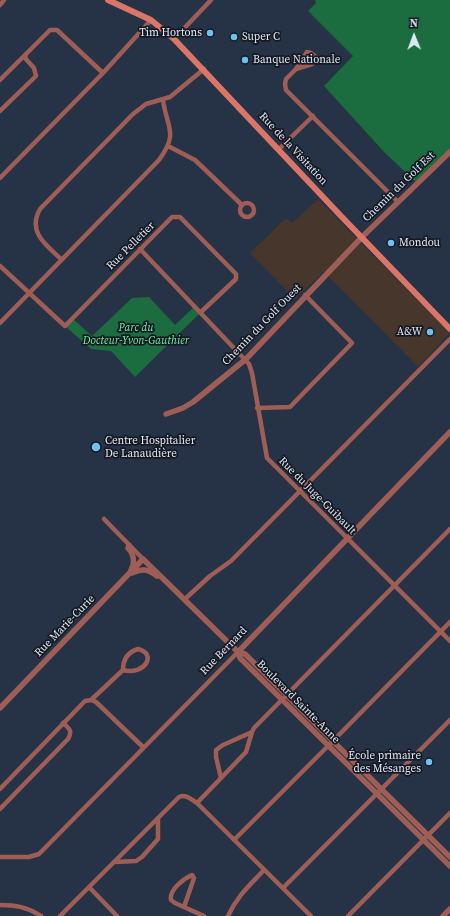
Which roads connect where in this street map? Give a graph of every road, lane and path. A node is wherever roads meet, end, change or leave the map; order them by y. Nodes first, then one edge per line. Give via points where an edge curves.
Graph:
1 (4, 0) edge
2 (108, 0) edge
3 (212, 0) edge
4 (0, 5) edge
5 (151, 20) junction
6 (174, 39) junction
7 (26, 54) junction
8 (296, 69) dead end
9 (204, 70) junction
10 (103, 73) junction
11 (0, 80) edge
12 (163, 100) junction
13 (0, 111) edge
14 (313, 116) junction
15 (168, 146) junction
16 (279, 149) junction
17 (450, 152) edge
18 (0, 178) edge
19 (398, 202) junction
20 (242, 205) dead end
21 (362, 237) junction
22 (140, 249) junction
23 (61, 259) junction
24 (0, 266) edge
25 (29, 293) junction
26 (305, 295) junction
27 (201, 312) junction
28 (0, 323) edge
29 (450, 329) edge
30 (450, 339) edge
31 (246, 359) junction
32 (257, 408) junction
33 (166, 414) dead end
34 (450, 432) edge
35 (299, 492) junction
36 (104, 519) dead end
37 (450, 529) edge
38 (347, 538) junction
39 (129, 545) junction
40 (143, 559) junction
41 (127, 576) junction
42 (165, 580) junction
43 (395, 585) junction
44 (185, 599) junction
45 (450, 622) edge
46 (440, 632) junction
47 (450, 641) edge
48 (238, 652) junction
49 (123, 670) junction
50 (285, 698) junction
51 (91, 700) junction
52 (0, 708) edge
53 (450, 720) edge
54 (63, 723) junction
55 (252, 732) junction
56 (333, 741) junction
57 (328, 746) junction
58 (144, 748) junction
59 (221, 778) junction
60 (0, 789) edge
61 (379, 792) junction
62 (197, 803) junction
63 (0, 809) edge
64 (450, 813) edge
65 (158, 818) junction
66 (426, 837) junction
67 (234, 840) junction
68 (450, 857) edge
69 (0, 858) edge
70 (114, 862) junction
71 (450, 866) edge
72 (264, 870) junction
73 (88, 887) junction
74 (283, 888) junction
75 (0, 906) edge
76 (184, 907) junction
77 (450, 909) edge
78 (230, 915) edge
79 (41, 916) edge
80 (60, 916) edge
81 (117, 916) edge
82 (204, 916) edge
83 (311, 916) edge
84 (348, 916) edge
85 (443, 916) edge

1 - 4 street
2 - 5 main road, Rue de la Visitation
3 - 6 street
5 - 6 main road, Rue de la Visitation
5 - 10 street
6 - 9 main road, Rue de la Visitation
7 - 10 street via 50,30 57,30
7 - 11 street
7 - 13 street via 24,58 34,68 36,76
8 - 14 street via 286,79 286,90
9 - 12 street
9 - 16 main road, Rue de la Visitation
10 - 18 street
12 - 15 street via 170,132
12 - 23 street via 146,104 133,114 40,209 36,216 38,235
14 - 16 street
14 - 19 street
15 - 20 street via 195,160
15 - 23 street via 159,160
16 - 21 main road, Rue de la Visitation
17 - 19 street, Chemin du Golf Est
19 - 21 street, Chemin du Golf Est
21 - 26 street, Chemin du Golf Ouest
21 - 29 main road, Rue de la Visitation
22 - 25 street, Rue Pelletier via 65,326
22 - 27 street, Rue du Juge-Guibault
22 - 27 street, Rue Pelletier via 172,217 180,217 236,274 236,279
23 - 25 street
24 - 25 street, Rue Pelletier
25 - 28 street
26 - 31 street, Chemin du Golf Ouest
26 - 32 street via 352,343 290,407
27 - 31 street, Rue du Juge-Guibault
30 - 35 street
31 - 32 street, Rue du Juge-Guibault via 252,374
31 - 33 street, Chemin du Golf Ouest via 198,399
32 - 35 street, Rue du Juge-Guibault via 267,458
34 - 38 street, Rue Bernard
35 - 38 street, Rue du Juge-Guibault
35 - 44 street via 231,561
36 - 39 street, Boulevard Sainte-Anne
37 - 43 street
38 - 43 street, Rue du Juge-Guibault
38 - 48 street, Rue Bernard
39 - 40 street, Boulevard Sainte-Anne
39 - 41 street via 133,562
40 - 41 street, Rue Marie-Curie
40 - 42 street, Boulevard Sainte-Anne
41 - 42 street via 145,569
41 - 52 street, Rue Marie-Curie
42 - 44 street, Boulevard Sainte-Anne
43 - 46 street, Rue du Juge-Guibault
43 - 50 street
44 - 48 street, Boulevard Sainte-Anne
45 - 46 street
46 - 47 street, Rue du Juge-Guibault
46 - 56 street
48 - 50 street, Boulevard Sainte-Anne via 240,658
48 - 58 street, Rue Bernard
49 - 49 street via 138,670 147,662 147,654 138,649 132,651 125,659
49 - 51 street
50 - 55 street
50 - 56 street, Boulevard Sainte-Anne
50 - 57 street, Boulevard Sainte-Anne
51 - 54 street via 85,701
51 - 58 street
53 - 61 street
54 - 60 street
54 - 63 street via 70,728 68,739
55 - 59 street via 246,752
55 - 59 street via 216,750
56 - 57 street
56 - 61 street, Boulevard Sainte-Anne
57 - 61 street, Boulevard Sainte-Anne
57 - 67 street
58 - 69 street, Rue Bernard via 39,854
59 - 62 street
61 - 66 street, Boulevard Sainte-Anne
61 - 74 street
62 - 65 street via 188,797 180,796
62 - 67 street
64 - 66 street
65 - 70 street
65 - 70 street via 158,839 142,857 134,862
66 - 68 street, Boulevard Sainte-Anne
66 - 71 street, Boulevard Sainte-Anne
66 - 84 street
67 - 72 street
70 - 73 street
72 - 74 street
72 - 78 street via 237,898
73 - 80 street
73 - 81 street
74 - 83 street
75 - 79 street via 25,907
76 - 76 street via 171,900 171,895 192,875 194,883
76 - 82 street
77 - 85 street

